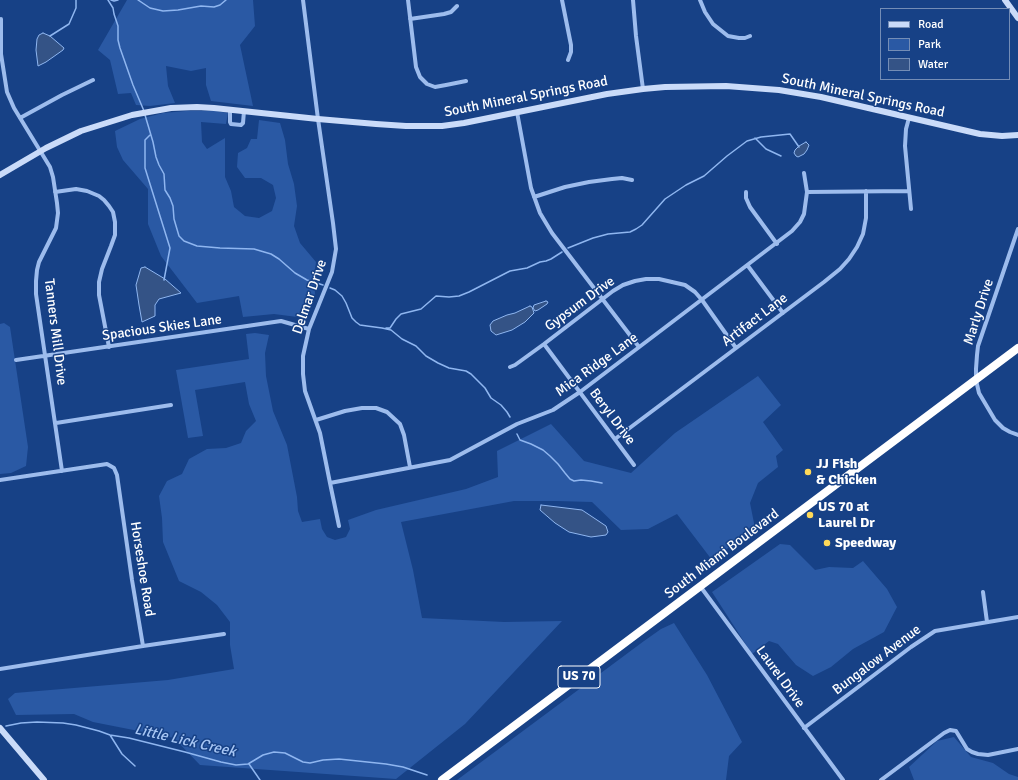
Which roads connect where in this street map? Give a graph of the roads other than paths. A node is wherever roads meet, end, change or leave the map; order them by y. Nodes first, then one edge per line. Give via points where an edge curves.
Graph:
1 (303, 0) edge
2 (408, 0) edge
3 (562, 0) edge
4 (633, 0) edge
5 (700, 0) edge
6 (1005, 0) edge
7 (457, 6) dead end
8 (1018, 18) edge
9 (1, 19) edge
10 (410, 19) junction
11 (750, 36) dead end
12 (568, 60) dead end
13 (93, 80) dead end
14 (466, 81) dead end
15 (643, 89) junction
16 (230, 110) junction
17 (244, 111) junction
18 (517, 112) junction
19 (20, 118) junction
20 (908, 118) junction
21 (318, 119) junction
22 (1018, 135) edge
23 (40, 151) junction
24 (804, 173) dead end
25 (0, 175) edge
26 (632, 180) dead end
27 (866, 191) junction
28 (909, 191) junction
29 (55, 192) junction
30 (746, 192) dead end
31 (807, 192) junction
32 (534, 197) junction
33 (911, 209) dead end
34 (1018, 229) edge
35 (777, 244) junction
36 (748, 266) junction
37 (602, 299) junction
38 (702, 300) junction
39 (783, 313) junction
40 (309, 330) junction
41 (544, 344) junction
42 (109, 347) junction
43 (639, 347) junction
44 (736, 348) junction
45 (1018, 348) edge
46 (46, 356) junction
47 (16, 360) dead end
48 (510, 367) dead end
49 (976, 380) junction
50 (580, 392) junction
51 (171, 405) dead end
52 (316, 420) junction
53 (56, 423) junction
54 (1018, 435) edge
55 (614, 439) junction
56 (634, 465) dead end
57 (410, 467) junction
58 (62, 471) junction
59 (0, 480) edge
60 (330, 482) junction
61 (339, 526) dead end
62 (700, 586) junction
63 (983, 592) dead end
64 (1018, 617) edge
65 (987, 622) junction
66 (224, 634) dead end
67 (143, 646) junction
68 (0, 669) edge
69 (0, 728) edge
70 (804, 728) junction
71 (1018, 749) edge
72 (44, 780) edge
73 (442, 780) edge
74 (843, 780) edge
75 (881, 780) edge

1 - 21 street, Delmar Drive
2 - 10 street
3 - 12 street via 572,52
4 - 15 street
5 - 11 street via 713,24 728,36
6 - 8 street
7 - 10 street via 444,14
9 - 19 street, Tanners Mill Drive via 1,54 7,92
10 - 14 street via 416,67 420,77 427,84 435,86
13 - 19 street
15 - 18 street, South Mineral Springs Road
15 - 20 street, South Mineral Springs Road via 714,86 779,90 821,97
16 - 17 street, South Mineral Springs Road
16 - 17 street via 230,122 241,125
16 - 23 street, South Mineral Springs Road via 181,107 145,112 81,131
17 - 21 street, South Mineral Springs Road
18 - 21 street, South Mineral Springs Road via 464,123 432,126
18 - 32 street
19 - 23 street, Tanners Mill Drive
20 - 22 street, South Mineral Springs Road via 980,134
20 - 28 street via 905,146
21 - 40 street, Delmar Drive via 336,249 332,272
23 - 25 street, South Mineral Springs Road
23 - 29 street, Tanners Mill Drive via 50,168
24 - 31 street, Mica Ridge Lane
26 - 32 street via 622,178 589,182
27 - 28 street
27 - 31 street
27 - 39 street, Artifact Lane via 863,234 849,259 840,269
28 - 33 street
29 - 42 street via 87,191 104,200 113,212 115,234 99,282
29 - 46 street, Tanners Mill Drive via 58,213 56,228 39,262 36,281
30 - 35 street via 750,206
31 - 35 street, Mica Ridge Lane via 804,214 800,222
32 - 37 street via 552,233
34 - 49 street, Marly Drive via 978,346
35 - 36 street, Mica Ridge Lane
36 - 38 street, Mica Ridge Lane
36 - 39 street
37 - 38 street, Gypsum Drive via 623,285 646,279 659,279 685,285
37 - 41 street, Gypsum Drive
37 - 43 street
38 - 43 street, Mica Ridge Lane
38 - 44 street, Gypsum Drive
39 - 44 street, Artifact Lane
40 - 42 street, Spacious Skies Lane via 281,321
40 - 52 street, Delmar Drive via 303,356 303,374 305,391
41 - 48 street, Gypsum Drive
41 - 50 street, Beryl Drive
42 - 46 street, Spacious Skies Lane
43 - 50 street, Mica Ridge Lane
44 - 55 street, Artifact Lane
45 - 49 highway, South Miami Boulevard / US 70
46 - 47 street, Spacious Skies Lane
46 - 53 street, Tanners Mill Drive
49 - 54 street, Marly Drive via 981,397 995,420 1003,428
49 - 62 highway, South Miami Boulevard / US 70
50 - 55 street, Beryl Drive
50 - 57 street, Mica Ridge Lane via 553,410 517,424 450,460
51 - 53 street
52 - 57 street via 362,408 376,408 387,412 400,424
52 - 60 street, Delmar Drive
53 - 58 street, Tanners Mill Drive
55 - 56 street, Beryl Drive
57 - 60 street, Mica Ridge Lane
58 - 59 street, Horseshoe Road
58 - 67 street, Horseshoe Road via 106,464 116,471
60 - 61 street, Delmar Drive
62 - 70 street, Laurel Drive
62 - 73 highway, South Miami Boulevard / US 70
63 - 65 street
64 - 65 street, Bungalow Avenue
65 - 70 street, Bungalow Avenue via 936,631
66 - 67 street
67 - 68 street
69 - 72 street
70 - 74 street, Laurel Drive
71 - 75 street via 978,754 968,748 956,731 950,730

